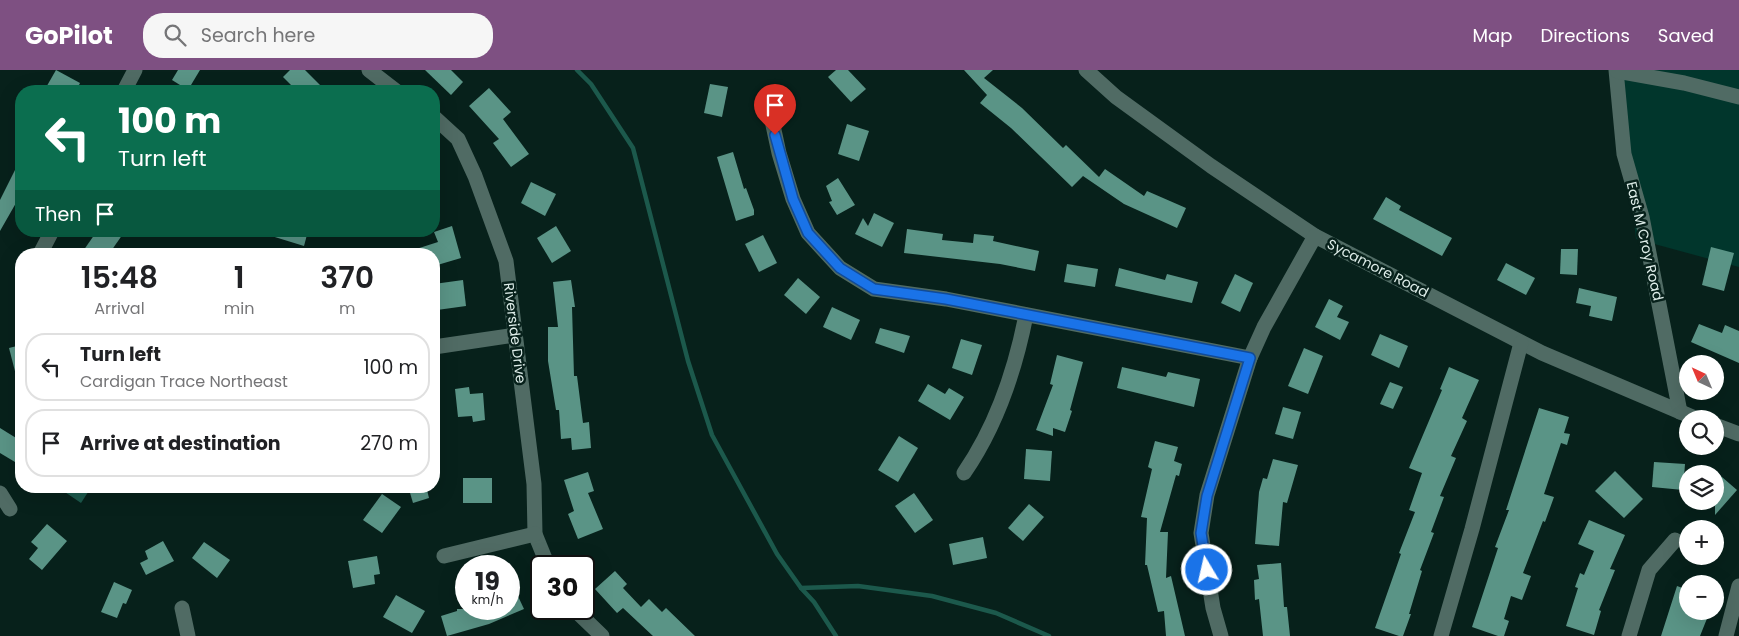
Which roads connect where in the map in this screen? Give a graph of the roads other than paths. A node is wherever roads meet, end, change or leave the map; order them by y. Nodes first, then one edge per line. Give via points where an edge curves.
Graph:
1 (135, 70) edge
2 (369, 70) edge
3 (1086, 70) edge
4 (1616, 71) edge
5 (127, 85) edge
6 (382, 85) edge
7 (1739, 97) edge
8 (771, 116) dead end
9 (440, 122) edge
10 (1315, 236) junction
11 (1026, 315) junction
12 (515, 335) junction
13 (1521, 342) junction
14 (440, 346) edge
15 (1250, 358) junction
16 (1680, 410) edge
17 (1679, 412) edge
18 (1724, 428) edge
19 (1739, 434) edge
20 (964, 472) dead end
21 (0, 493) edge
22 (10, 508) dead end
23 (535, 534) junction
24 (1675, 540) dead end
25 (544, 555) edge
26 (444, 556) dead end
27 (1739, 586) edge
28 (182, 608) dead end
29 (585, 620) edge
30 (188, 636) edge
31 (602, 636) edge
32 (1221, 636) edge
33 (1441, 636) edge
34 (1629, 636) edge
35 (1726, 636) edge

1 - 5 street
2 - 6 street
3 - 10 street, Sycamore Road via 1116,97
4 - 7 street
4 - 16 street, East M Croy Road via 1624,154 1642,218
8 - 11 street via 793,199 808,233 840,268 874,289
9 - 12 street, Riverside Drive via 458,139 476,176 506,261
10 - 13 street, Sycamore Road
10 - 15 street
11 - 15 street
11 - 20 street via 1018,358 1005,393 982,447
12 - 14 street
12 - 23 street, Riverside Drive via 534,484
13 - 17 street, Sycamore Road
13 - 33 street
15 - 32 street via 1207,496 1201,533 1212,608
18 - 19 street
21 - 22 street
23 - 25 street, Riverside Drive
23 - 26 street
24 - 34 street via 1650,570
27 - 35 street
28 - 30 street
29 - 31 street

